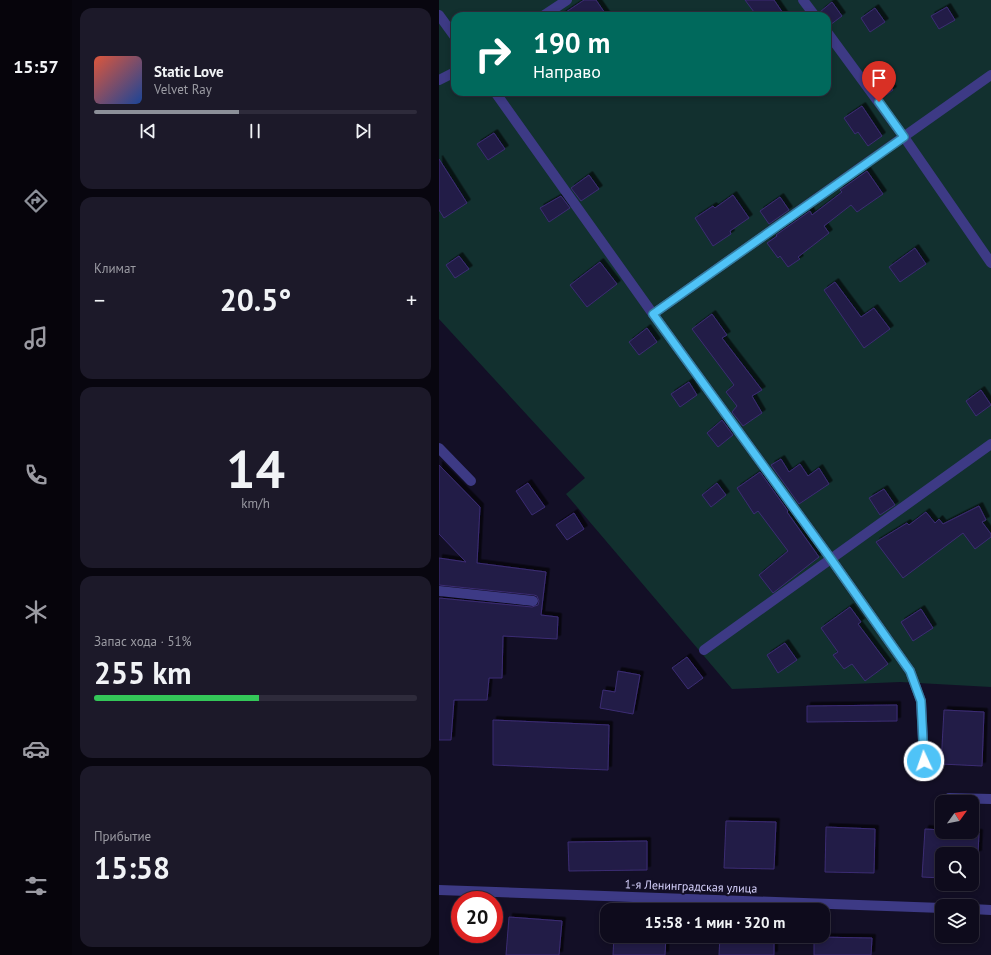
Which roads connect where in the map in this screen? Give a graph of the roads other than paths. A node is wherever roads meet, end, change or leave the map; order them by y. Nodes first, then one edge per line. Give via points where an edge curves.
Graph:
1 (567, 0) edge
2 (803, 0) edge
3 (549, 12) edge
4 (812, 12) edge
5 (439, 15) edge
6 (451, 32) edge
7 (831, 37) edge
8 (451, 74) edge
9 (991, 75) edge
10 (439, 80) edge
11 (498, 96) edge
12 (904, 137) junction
13 (991, 262) edge
14 (653, 314) junction
15 (991, 444) edge
16 (439, 448) edge
17 (471, 481) dead end
18 (831, 559) junction
19 (439, 591) edge
20 (533, 601) dead end
21 (704, 650) dead end
22 (924, 761) dead end
23 (979, 799) edge
24 (991, 799) edge
25 (439, 890) edge
26 (935, 908) edge
27 (979, 909) edge
28 (991, 910) edge

1 - 3 street
2 - 4 street
5 - 6 street
7 - 12 street
8 - 10 street
9 - 12 street
11 - 14 street
12 - 13 street
12 - 14 street
14 - 18 street
15 - 18 street
16 - 17 street
18 - 21 street
18 - 22 street via 910,671 921,701
19 - 20 street
23 - 24 street
25 - 26 street, 1-я Ленинградская улица
27 - 28 street

